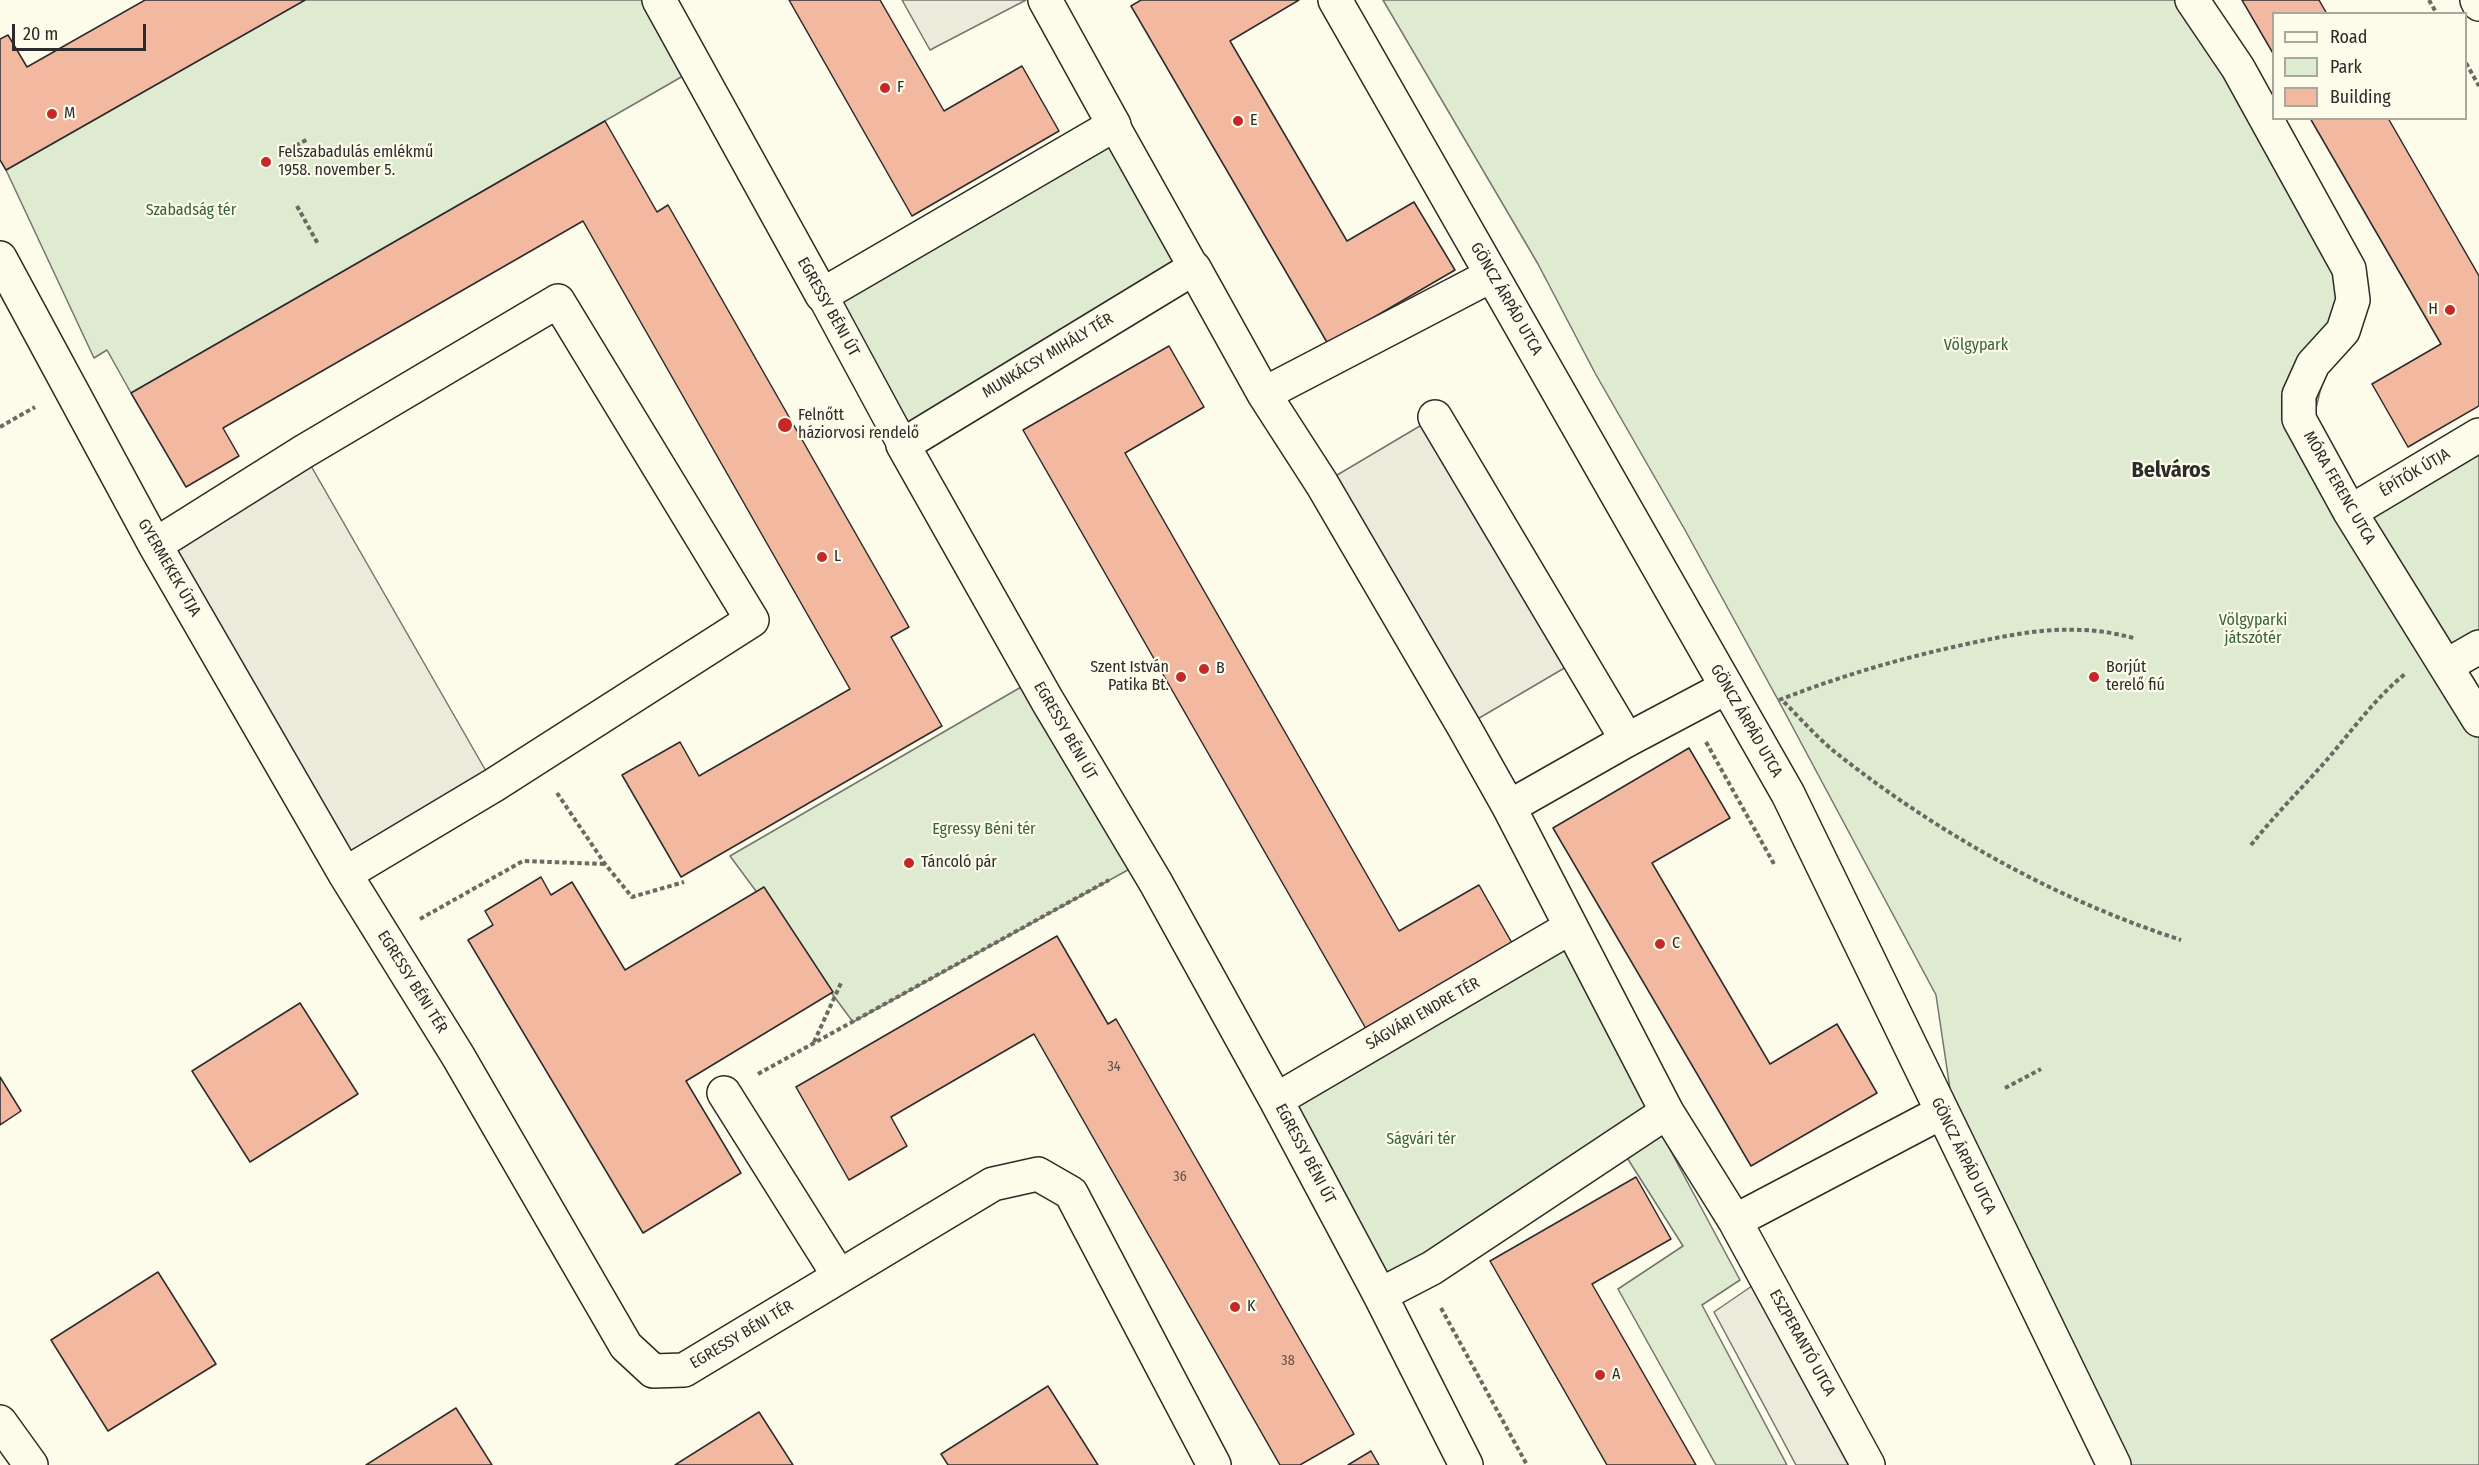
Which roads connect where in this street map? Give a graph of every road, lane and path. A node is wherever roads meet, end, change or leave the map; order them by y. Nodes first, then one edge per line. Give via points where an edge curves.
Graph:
1 (659, 0) edge
2 (1045, 0) edge
3 (1335, 0) edge
4 (2192, 0) edge
5 (2477, 0) edge
6 (2479, 4) edge
7 (2467, 65) edge
8 (2479, 86) edge
9 (1114, 125) junction
10 (308, 139) dead end
11 (288, 149) dead end
12 (297, 206) dead end
13 (318, 244) dead end
14 (0, 258) edge
15 (1194, 268) junction
16 (1492, 275) junction
17 (822, 296) junction
18 (1264, 394) junction
19 (1435, 417) dead end
20 (2479, 435) edge
21 (903, 445) junction
22 (2350, 512) junction
23 (155, 545) junction
24 (2134, 638) dead end
25 (2479, 647) edge
26 (2441, 657) junction
27 (1727, 687) junction
28 (1781, 700) junction
29 (1774, 702) dead end
30 (2479, 720) edge
31 (1627, 740) junction
32 (535, 759) junction
33 (1509, 807) junction
34 (2251, 845) dead end
35 (605, 864) junction
36 (345, 874) junction
37 (1114, 878) dead end
38 (684, 882) dead end
39 (1570, 927) junction
40 (386, 939) junction
41 (2181, 940) dead end
42 (841, 983) dead end
43 (814, 1043) junction
44 (2041, 1069) dead end
45 (2005, 1088) dead end
46 (724, 1093) joint
47 (1276, 1100) junction
48 (1667, 1112) junction
49 (1942, 1112) junction
50 (1735, 1221) junction
51 (1422, 1274) junction
52 (839, 1276) junction
53 (1380, 1295) junction
54 (0, 1422) edge
55 (31, 1465) edge
56 (1214, 1465) edge
57 (1466, 1465) edge
58 (1527, 1465) edge
59 (1868, 1465) edge
60 (2114, 1465) edge

1 - 17 street, EGRESSY BÉNI ÚT
2 - 9 street
3 - 16 street, GÖNCZ ÁRPÁD UTCA
4 - 22 street, MÓRA FERENC UTCA via 2238,68 2349,269 2352,300 2343,331 2313,364 2299,395 2299,419
5 - 6 street
7 - 8 path
9 - 15 street
9 - 17 street
10 - 11 path
12 - 13 path
14 - 23 street, GYERMEKEK ÚTJA
15 - 18 street
15 - 21 street, MUNKÁCSY MIHÁLY TÉR
16 - 18 street
16 - 27 street, GÖNCZ ÁRPÁD UTCA
17 - 21 street, EGRESSY BÉNI ÚT
18 - 33 street via 1328,495
19 - 31 street
20 - 22 street, ÉPÍTŐK ÚTJA
21 - 47 street, EGRESSY BÉNI ÚT via 1156,883
22 - 26 street, MÓRA FERENC UTCA
23 - 32 street via 558,301 752,620
23 - 36 street, GYERMEKEK ÚTJA
24 - 28 path via 2081,630 2006,636 1900,658
25 - 26 street
26 - 30 street, MÓRA FERENC UTCA
26 - 34 path via 2388,688
27 - 31 street
27 - 49 street, GÖNCZ ÁRPÁD UTCA via 1788,794
28 - 29 path
28 - 41 path via 1839,755 1994,859 2075,899
31 - 33 street
32 - 35 path
32 - 36 street
33 - 39 street
35 - 38 path via 632,897
35 - 40 path via 522,861
36 - 40 street, EGRESSY BÉNI TÉR
37 - 43 path
39 - 47 street, SÁGVÁRI ENDRE TÉR
39 - 48 street
40 - 52 street, EGRESSY BÉNI TÉR via 626,1346 653,1371 684,1370
42 - 43 path
43 - 46 path
44 - 45 path
46 - 52 street
47 - 53 street, EGRESSY BÉNI ÚT
48 - 50 street
48 - 51 street
49 - 50 street
49 - 60 street, GÖNCZ ÁRPÁD UTCA
50 - 59 street, ESZPERANTÓ UTCA
51 - 53 street
51 - 58 path
52 - 56 street, EGRESSY BÉNI TÉR via 993,1184 1038,1174 1071,1193
53 - 57 street, EGRESSY BÉNI ÚT
54 - 55 street

